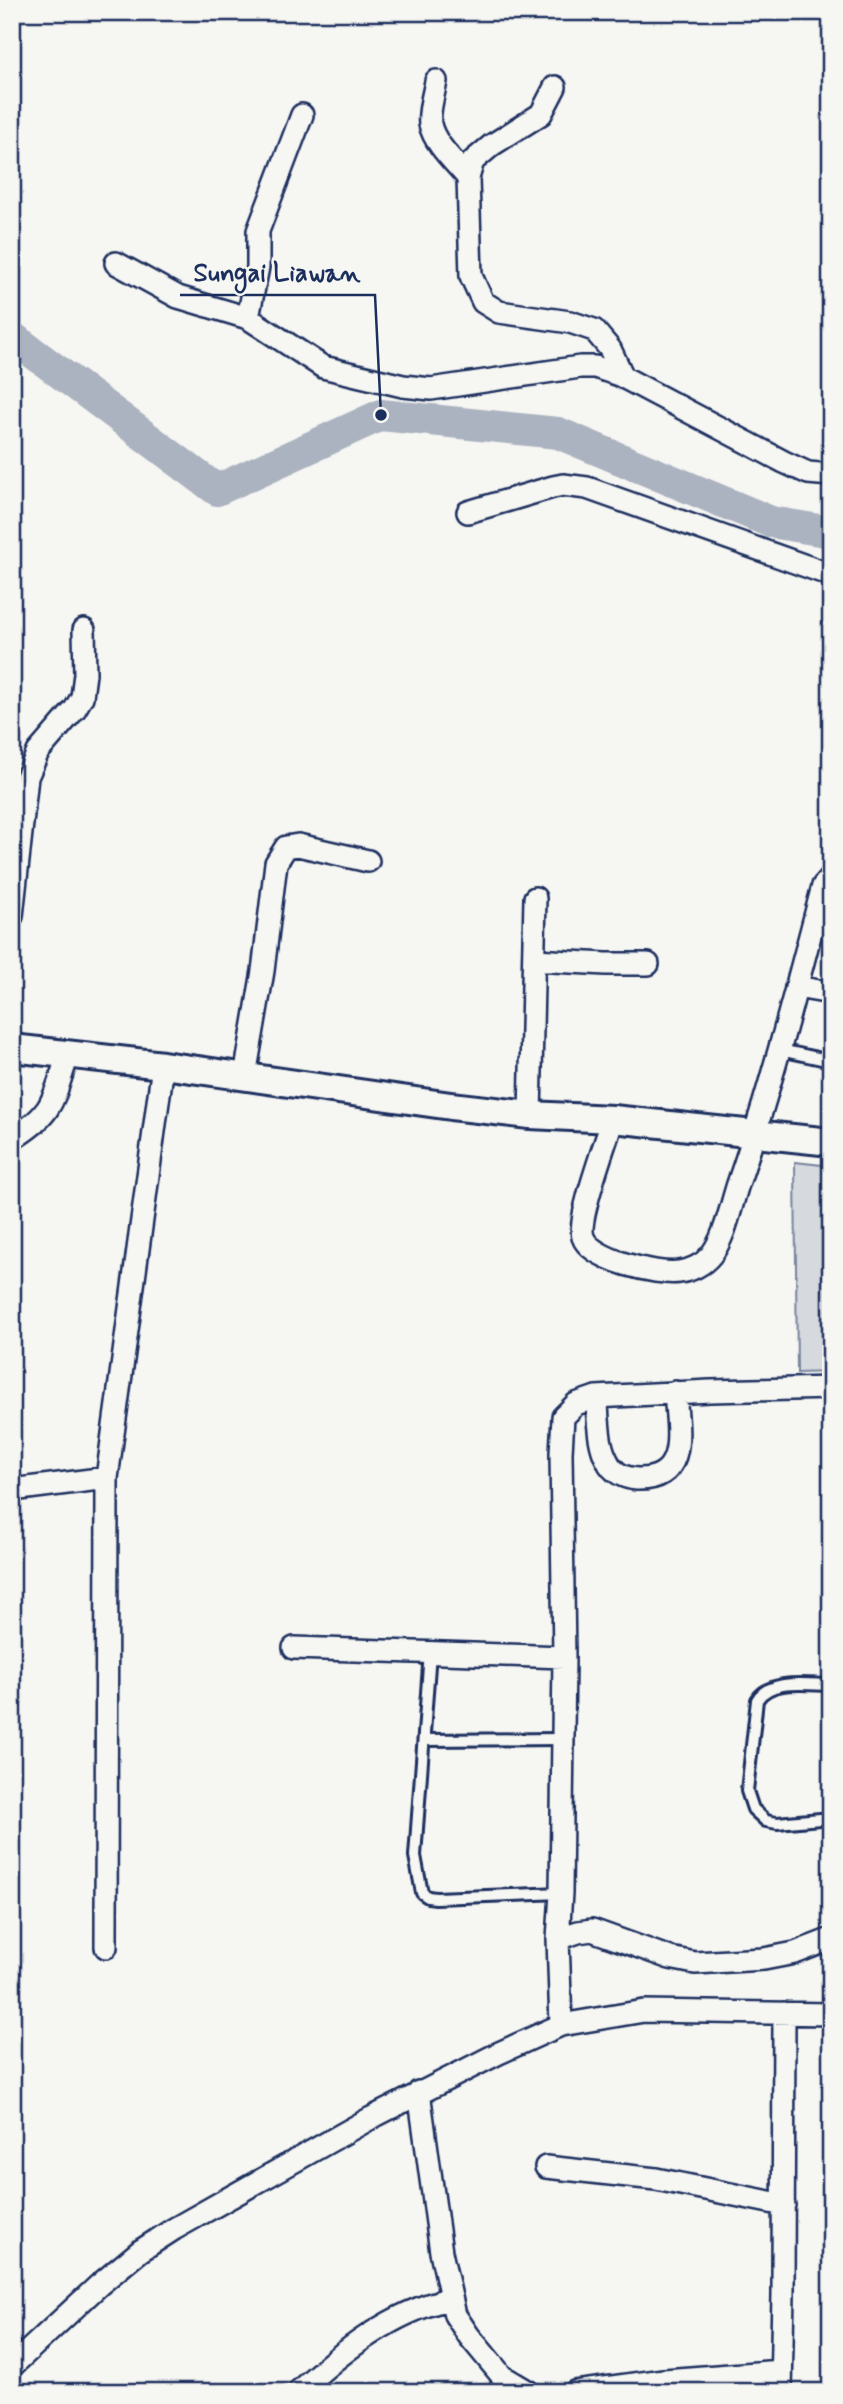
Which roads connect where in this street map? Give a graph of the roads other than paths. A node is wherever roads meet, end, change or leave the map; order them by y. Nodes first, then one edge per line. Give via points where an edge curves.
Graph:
1 (436, 80) dead end
2 (555, 87) dead end
3 (302, 115) dead end
4 (468, 178) junction
5 (116, 263) dead end
6 (248, 317) junction
7 (623, 377) junction
8 (831, 475) edge
9 (468, 512) dead end
10 (831, 575) edge
11 (84, 631) dead end
12 (368, 861) dead end
13 (831, 877) edge
14 (535, 898) dead end
15 (12, 916) edge
16 (535, 960) junction
17 (648, 964) dead end
18 (796, 987) junction
19 (831, 993) edge
20 (12, 1048) edge
21 (780, 1050) junction
22 (68, 1055) junction
23 (831, 1061) edge
24 (163, 1065) junction
25 (244, 1076) junction
26 (530, 1115) junction
27 (613, 1119) junction
28 (756, 1134) junction
29 (12, 1139) edge
30 (831, 1142) edge
31 (831, 1388) edge
32 (675, 1392) junction
33 (596, 1397) junction
34 (107, 1478) junction
35 (12, 1490) edge
36 (295, 1648) dead end
37 (430, 1652) junction
38 (564, 1657) junction
39 (831, 1685) edge
40 (563, 1739) junction
41 (424, 1740) junction
42 (831, 1818) edge
43 (561, 1893) junction
44 (558, 1939) junction
45 (831, 1939) edge
46 (106, 1947) dead end
47 (784, 2013) junction
48 (831, 2014) edge
49 (561, 2025) junction
50 (419, 2092) junction
51 (546, 2167) dead end
52 (784, 2205) junction
53 (449, 2299) junction
54 (12, 2366) edge
55 (781, 2381) edge
56 (298, 2392) edge
57 (529, 2392) edge
58 (575, 2392) edge

1 - 4 street via 430,127
2 - 4 street via 541,114 473,161
3 - 6 street via 258,231 258,267
4 - 7 street via 471,276 483,302 499,312 594,330 610,349
5 - 6 street via 178,297
6 - 7 street via 323,367 403,386 431,389 580,367
7 - 8 street via 784,462 808,473
9 - 10 street via 552,487 587,488
11 - 15 street via 82,697 38,752 27,777
12 - 25 street via 298,845 286,847 280,854
13 - 18 street via 823,886
14 - 16 street
16 - 17 street
16 - 26 street
18 - 19 street
18 - 21 street
20 - 22 street
21 - 23 lane
21 - 28 street
22 - 24 street
22 - 29 street via 47,1111
24 - 25 street
24 - 34 street
25 - 26 street
26 - 27 street
27 - 28 street
27 - 28 street via 583,1217 583,1237 604,1255 659,1273 694,1268 712,1254
28 - 30 street
31 - 32 street
32 - 33 street
32 - 33 street via 676,1452 666,1472 653,1478 626,1477 607,1461
33 - 38 street via 576,1404 563,1417 562,1425
34 - 35 street
34 - 46 street
36 - 37 street
37 - 38 street
37 - 41 lane
38 - 40 street
39 - 42 lane via 777,1686 761,1693 747,1791 753,1809 766,1821
40 - 41 lane
40 - 43 street
41 - 43 lane via 415,1856 422,1893 436,1898
43 - 44 street
44 - 45 street via 592,1930 695,1963 764,1959
44 - 49 street
47 - 48 street
47 - 49 street via 644,2011
47 - 52 street
49 - 50 street
50 - 53 street
50 - 54 street via 214,2204 140,2251
51 - 52 street via 656,2179
52 - 55 street
53 - 56 street via 427,2304 375,2332
53 - 57 street via 454,2315 502,2376
55 - 58 street via 664,2380

